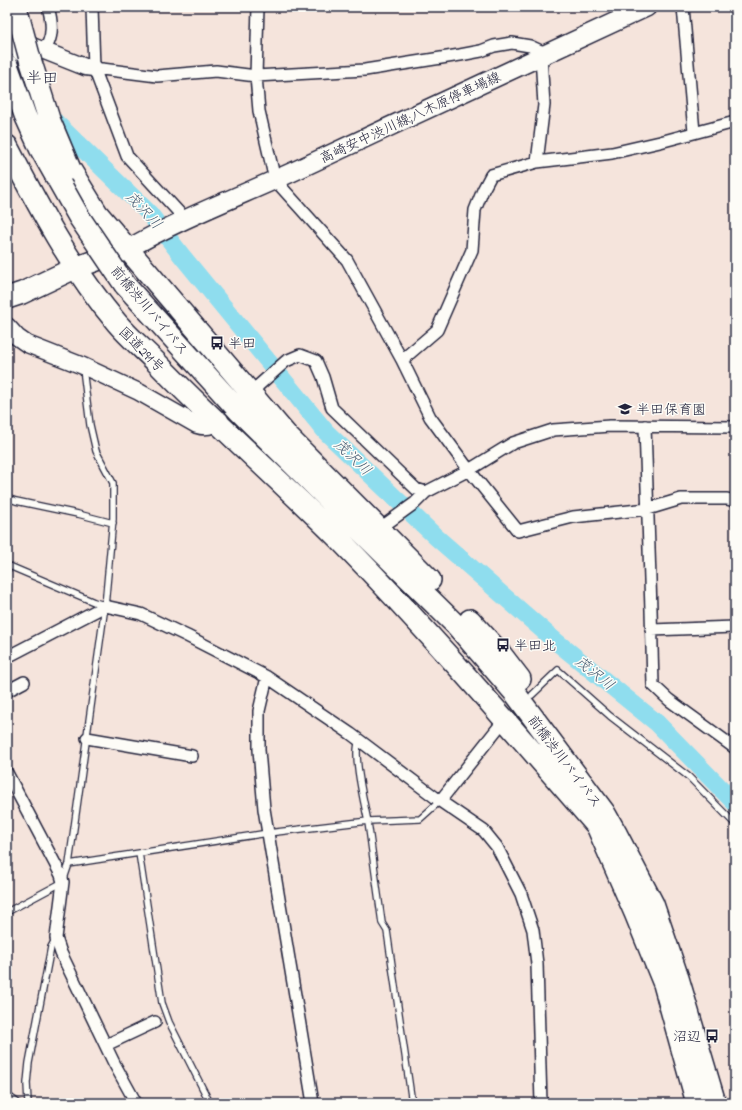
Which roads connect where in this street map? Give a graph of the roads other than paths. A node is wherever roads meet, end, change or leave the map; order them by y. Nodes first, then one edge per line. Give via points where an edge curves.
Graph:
1 (16, 7) edge
2 (48, 7) edge
3 (92, 7) edge
4 (258, 7) edge
5 (647, 7) edge
6 (683, 7) edge
7 (7, 29) edge
8 (7, 42) edge
9 (45, 50) junction
10 (541, 56) junction
11 (7, 66) edge
12 (94, 68) junction
13 (256, 76) junction
14 (735, 122) edge
15 (694, 132) junction
16 (7, 146) edge
17 (538, 162) junction
18 (275, 180) junction
19 (179, 222) junction
20 (128, 249) junction
21 (76, 268) junction
22 (7, 298) edge
23 (7, 326) edge
24 (402, 360) junction
25 (82, 366) junction
26 (251, 393) junction
27 (218, 421) junction
28 (645, 426) junction
29 (735, 427) edge
30 (469, 470) junction
31 (426, 492) junction
32 (7, 498) edge
33 (735, 501) edge
34 (648, 509) junction
35 (113, 523) junction
36 (379, 529) junction
37 (7, 565) edge
38 (105, 606) junction
39 (735, 627) edge
40 (652, 630) junction
41 (7, 657) edge
42 (267, 677) junction
43 (24, 682) dead end
44 (7, 691) edge
45 (532, 695) junction
46 (505, 719) junction
47 (87, 738) junction
48 (359, 740) junction
49 (735, 748) edge
50 (192, 756) dead end
51 (7, 773) edge
52 (440, 801) junction
53 (601, 819) junction
54 (368, 821) junction
55 (735, 824) edge
56 (268, 833) junction
57 (139, 853) junction
58 (69, 864) junction
59 (64, 882) junction
60 (7, 912) edge
61 (56, 938) junction
62 (155, 1022) dead end
63 (106, 1045) junction
64 (7, 1095) edge
65 (18, 1103) edge
66 (28, 1103) edge
67 (136, 1103) edge
68 (210, 1103) edge
69 (313, 1103) edge
70 (412, 1103) edge
71 (541, 1103) edge
72 (696, 1103) edge
73 (715, 1103) edge

1 - 20 highway, bridge via 49,120 70,169 97,213
2 - 9 street via 52,33
3 - 12 street
4 - 13 street
5 - 10 main road, 高崎安中渋川線;八木原停車場線
6 - 15 street
7 - 9 street via 32,46
8 - 9 street via 26,60 35,59
9 - 12 street
10 - 13 street via 541,51 530,46 512,43 467,54 365,70
10 - 17 street via 544,105
10 - 18 main road, 高崎安中渋川線;八木原停車場線
11 - 53 highway, 前橋渋川バイパス, bridge via 40,148 79,217 125,284 239,411 312,484 449,638
12 - 13 street via 157,76 216,71
12 - 19 street via 127,156
13 - 18 street via 259,111
14 - 15 street
15 - 17 street via 612,153
16 - 21 highway, 国道291号 via 33,197
17 - 24 street via 491,175 475,210 472,250 437,330
18 - 19 main road, 高崎安中渋川線;八木原停車場線
18 - 24 street via 347,260
19 - 20 main road, 高崎安中渋川線;八木原停車場線
20 - 21 highway
20 - 26 highway
21 - 22 highway
21 - 27 highway, 国道291号 via 118,325
23 - 25 street via 27,344
24 - 30 street via 430,417
25 - 27 street via 139,392 197,425 206,427
25 - 35 lane via 96,450 113,483
26 - 31 street via 286,361 300,355 316,361 332,408 416,489
26 - 36 highway via 289,438
27 - 46 highway, 国道291号 via 338,538
28 - 29 street
28 - 30 street via 553,430 513,443
28 - 34 street
30 - 31 street
30 - 34 street via 518,531 573,516
31 - 36 street
32 - 35 lane
33 - 34 street via 681,499
34 - 40 street
35 - 38 lane
36 - 45 highway via 468,618 500,653
37 - 38 lane
38 - 41 street
38 - 42 street via 141,614
38 - 47 lane
39 - 40 street
40 - 49 street via 653,685 669,700
42 - 48 street
42 - 56 street via 259,711 259,750
43 - 44 street
45 - 53 highway via 570,751
45 - 55 lane via 558,670 610,716 689,777
46 - 52 street
46 - 53 highway, 国道291号
47 - 50 street
47 - 58 lane
48 - 52 street
48 - 54 lane via 359,769
51 - 59 street
52 - 54 lane via 420,819
52 - 71 street via 484,831 497,847 521,894 533,930 536,957
53 - 72 highway, 前橋渋川バイパス via 664,984
53 - 73 highway, 前橋渋川バイパス via 617,835 653,904
54 - 56 lane
54 - 70 lane
56 - 57 lane
56 - 69 street
57 - 58 lane
57 - 68 lane via 162,1003
58 - 59 lane
59 - 60 lane
59 - 61 street
61 - 63 street
61 - 66 lane via 51,947 29,1063
62 - 63 street
63 - 67 street
64 - 65 lane

